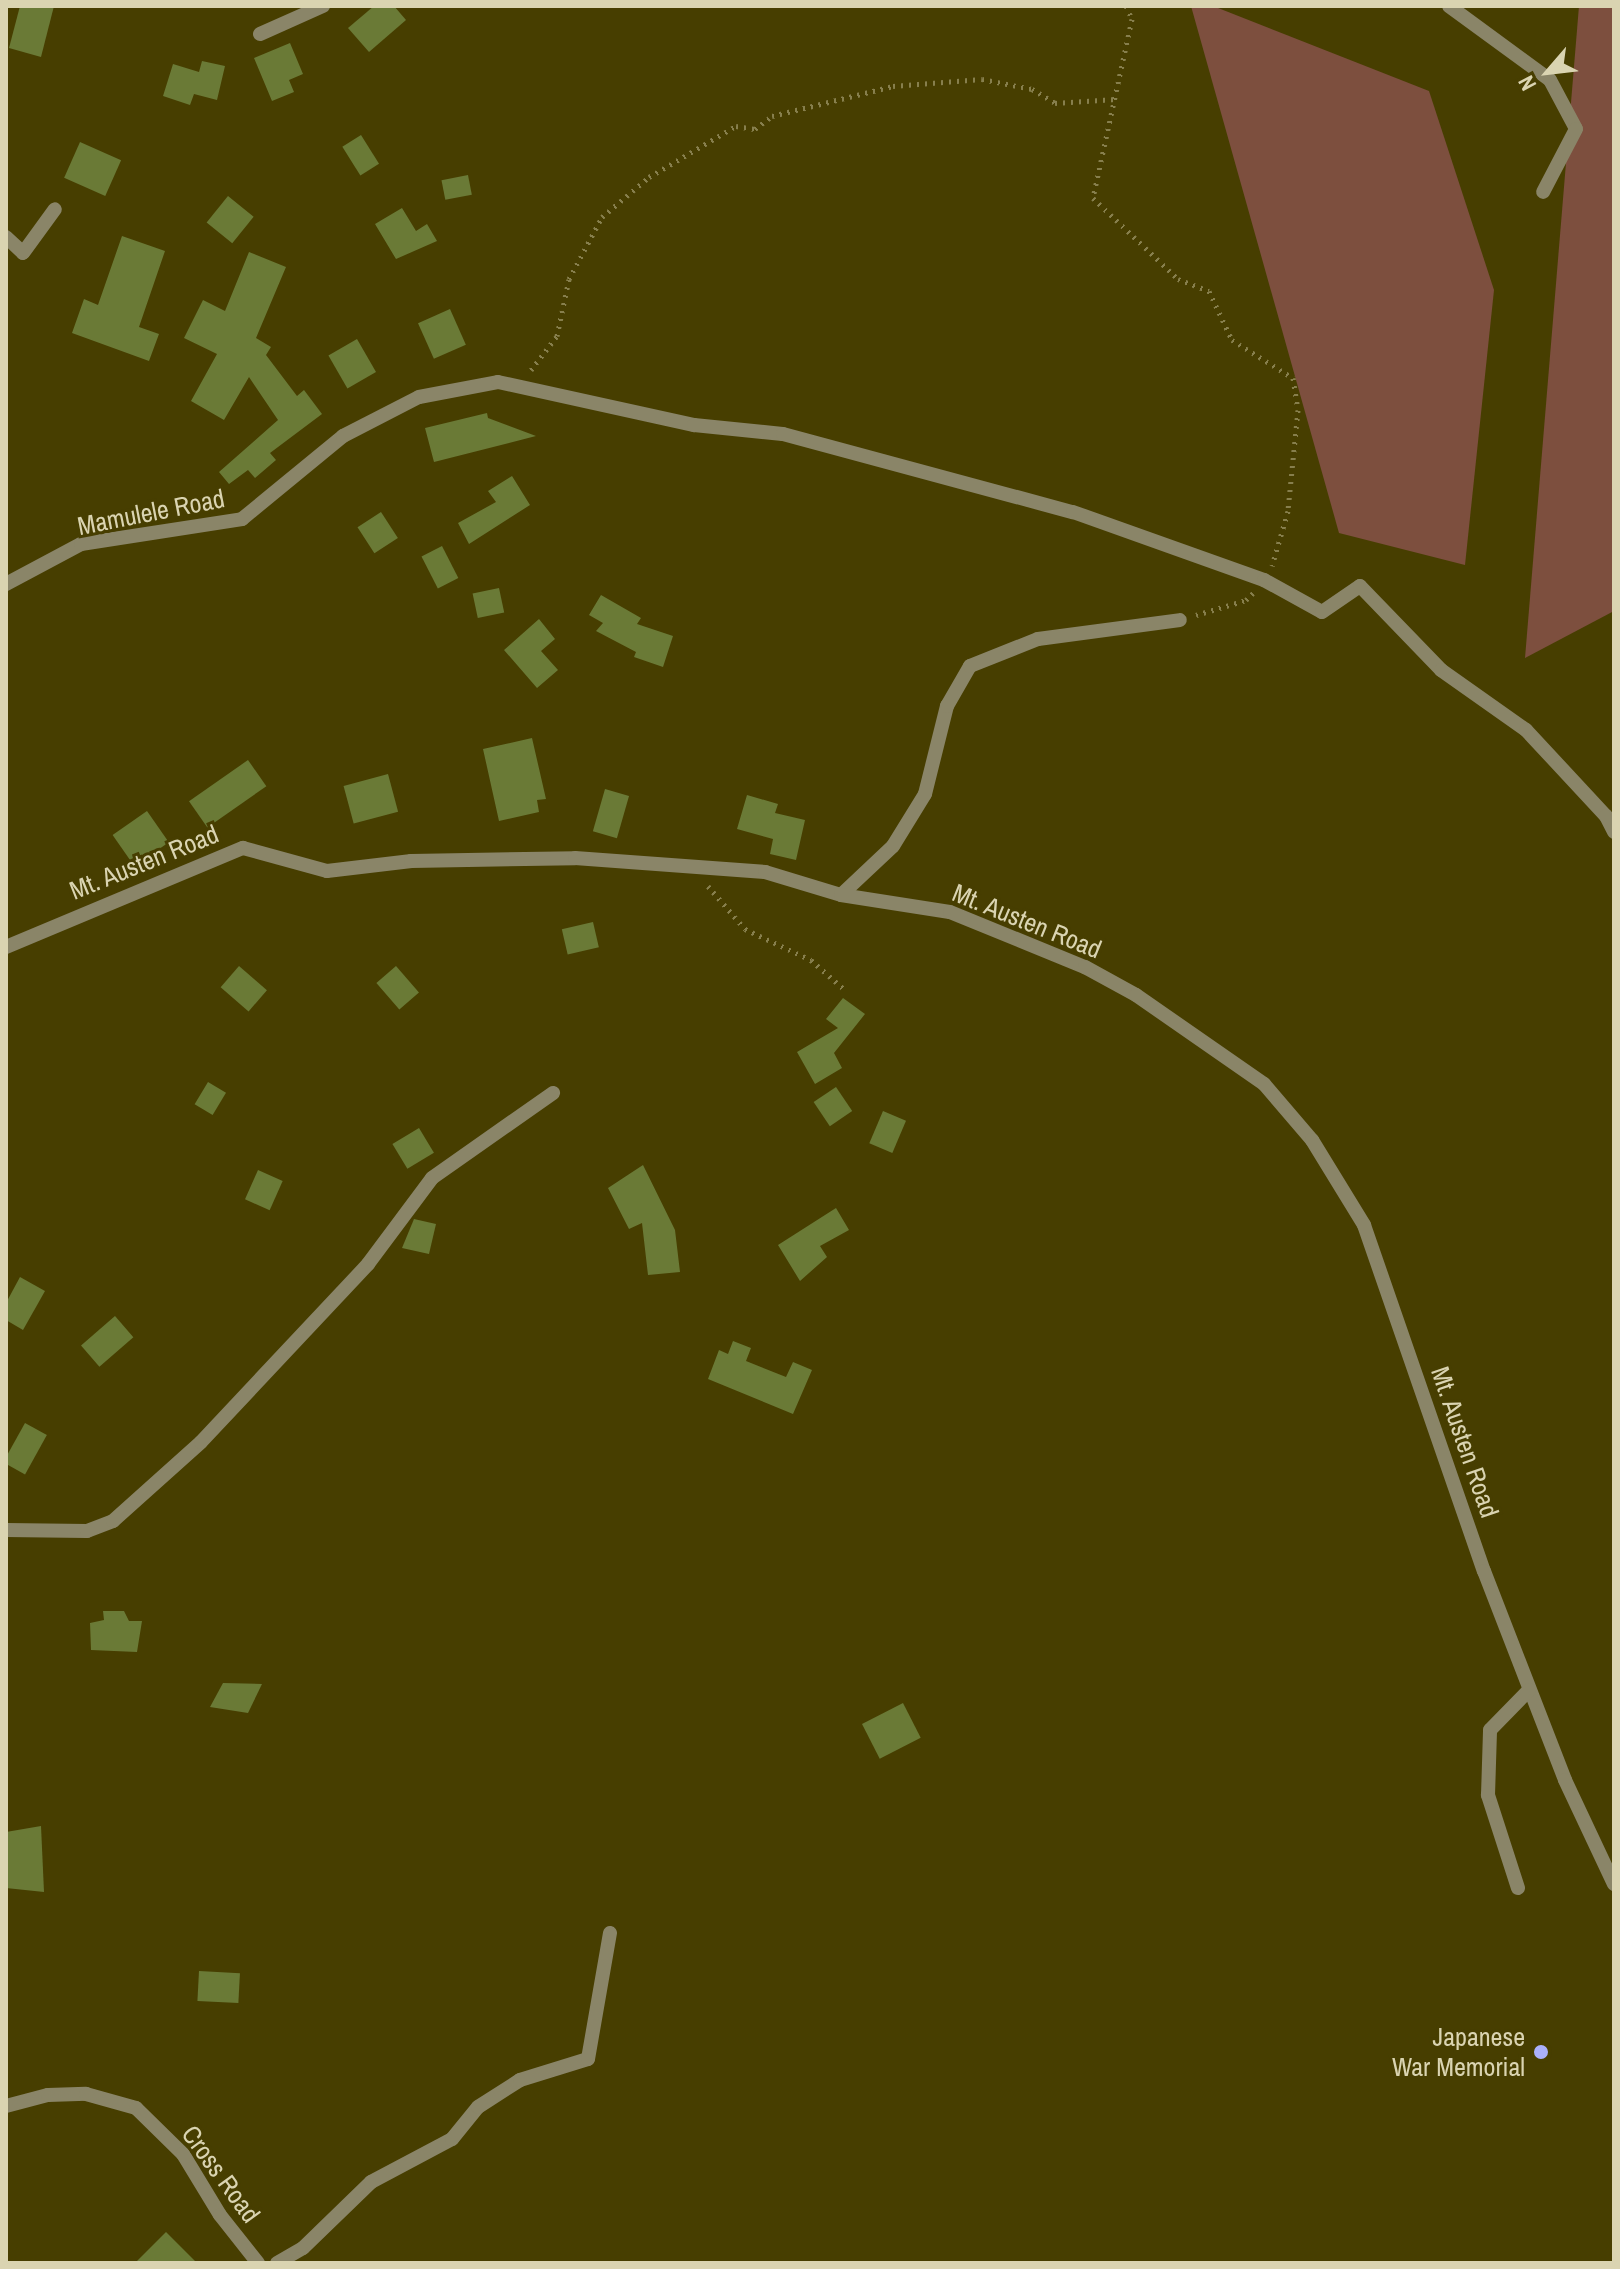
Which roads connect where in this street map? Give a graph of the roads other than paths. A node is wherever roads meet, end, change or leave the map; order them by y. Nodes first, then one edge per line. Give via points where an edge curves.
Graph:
1 (323, 6) edge
2 (1449, 6) edge
3 (260, 34) dead end
4 (1543, 192) dead end
5 (55, 209) dead end
6 (6, 237) edge
7 (6, 584) edge
8 (1180, 620) road end
9 (1614, 832) edge
10 (841, 895) junction
11 (6, 947) edge
12 (553, 1093) dead end
13 (6, 1530) edge
14 (1529, 1690) junction
15 (1614, 1884) edge
16 (1518, 1888) dead end
17 (610, 1933) dead end
18 (6, 2106) edge
19 (258, 2263) edge
20 (277, 2263) edge

1 - 3 street
2 - 4 street via 1550,80 1576,129
5 - 6 street via 23,253
7 - 9 street, Mamulele Road via 81,544 242,519 343,436 419,397 505,383 694,425 783,434 1073,512 1264,580 1322,612 1360,586 1441,670 1526,730 1606,816
8 - 10 street via 1038,639 970,666 947,706 925,794 893,846
10 - 11 street, Mt. Austen Road via 765,872 575,858 411,861 327,871 243,848
10 - 14 street, Mt. Austen Road via 950,912 1085,967 1136,995 1264,1084 1312,1140 1364,1225
12 - 13 street via 432,1178 347,1286 201,1442 113,1521 87,1531
14 - 15 street, Mt. Austen Road
14 - 16 street via 1490,1730 1488,1795
17 - 20 street via 588,2059 520,2080 478,2107 452,2139 371,2182 303,2248
18 - 19 street, Cross Road via 48,2095 86,2094 136,2108 183,2154 220,2215

